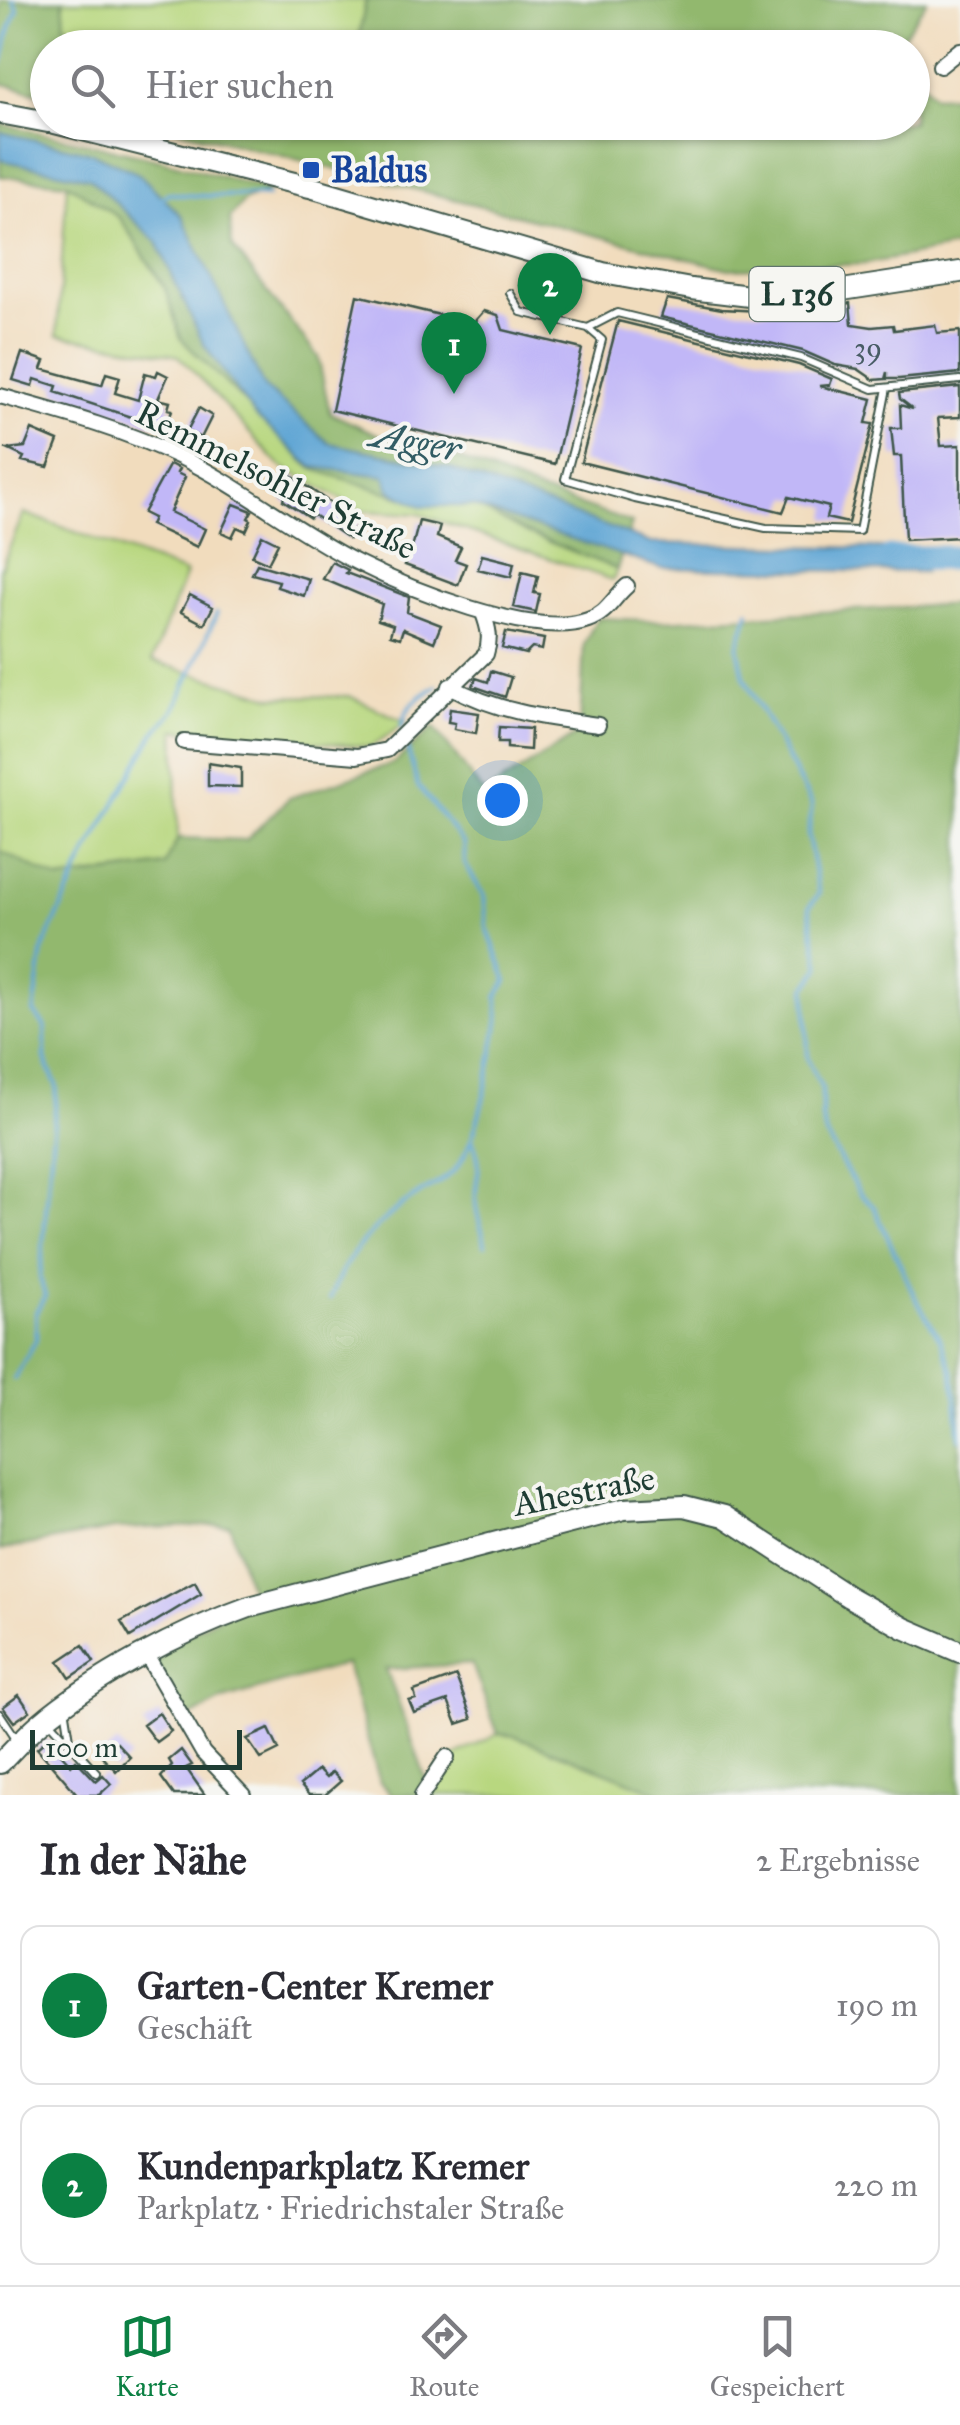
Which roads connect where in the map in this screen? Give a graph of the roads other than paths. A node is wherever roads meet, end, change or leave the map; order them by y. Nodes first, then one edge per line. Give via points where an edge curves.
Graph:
1 (960, 50) edge
2 (940, 66) dead end
3 (0, 113) edge
4 (30, 119) edge
5 (121, 140) edge
6 (960, 272) edge
7 (510, 293) dead end
8 (588, 328) junction
9 (960, 380) edge
10 (887, 388) junction
11 (0, 396) edge
12 (627, 586) dead end
13 (483, 614) junction
14 (450, 686) junction
15 (598, 724) dead end
16 (184, 742) dead end
17 (960, 1652) edge
18 (146, 1654) junction
19 (56, 1712) junction
20 (0, 1714) edge
21 (20, 1743) junction
22 (71, 1743) junction
23 (447, 1757) dead end
24 (0, 1763) edge
25 (97, 1772) dead end
26 (243, 1795) edge
27 (422, 1795) edge

1 - 2 street
3 - 4 main road, L 136
5 - 6 main road, L 136 via 603,273 692,288 758,297 811,294
7 - 8 lane via 521,312
8 - 10 lane via 617,313 801,358 873,389
8 - 10 lane via 602,340 566,479 766,528 858,531
9 - 10 lane
11 - 13 street, Remmelsohler Straße via 150,443 238,487 356,562
12 - 13 street, Remmelsohler Straße via 607,611 586,622 550,626
13 - 14 street via 486,654
14 - 15 street via 522,714
14 - 16 street via 387,750 357,756
17 - 18 main road, Ahestraße via 849,1598 724,1516 684,1506 624,1509 249,1606
18 - 19 main road, Ahestraße
18 - 26 street via 203,1753
19 - 21 main road, Ahestraße
19 - 22 lane
19 - 22 lane
20 - 21 lane
21 - 24 main road, Ahestraße
22 - 25 lane
23 - 27 street

